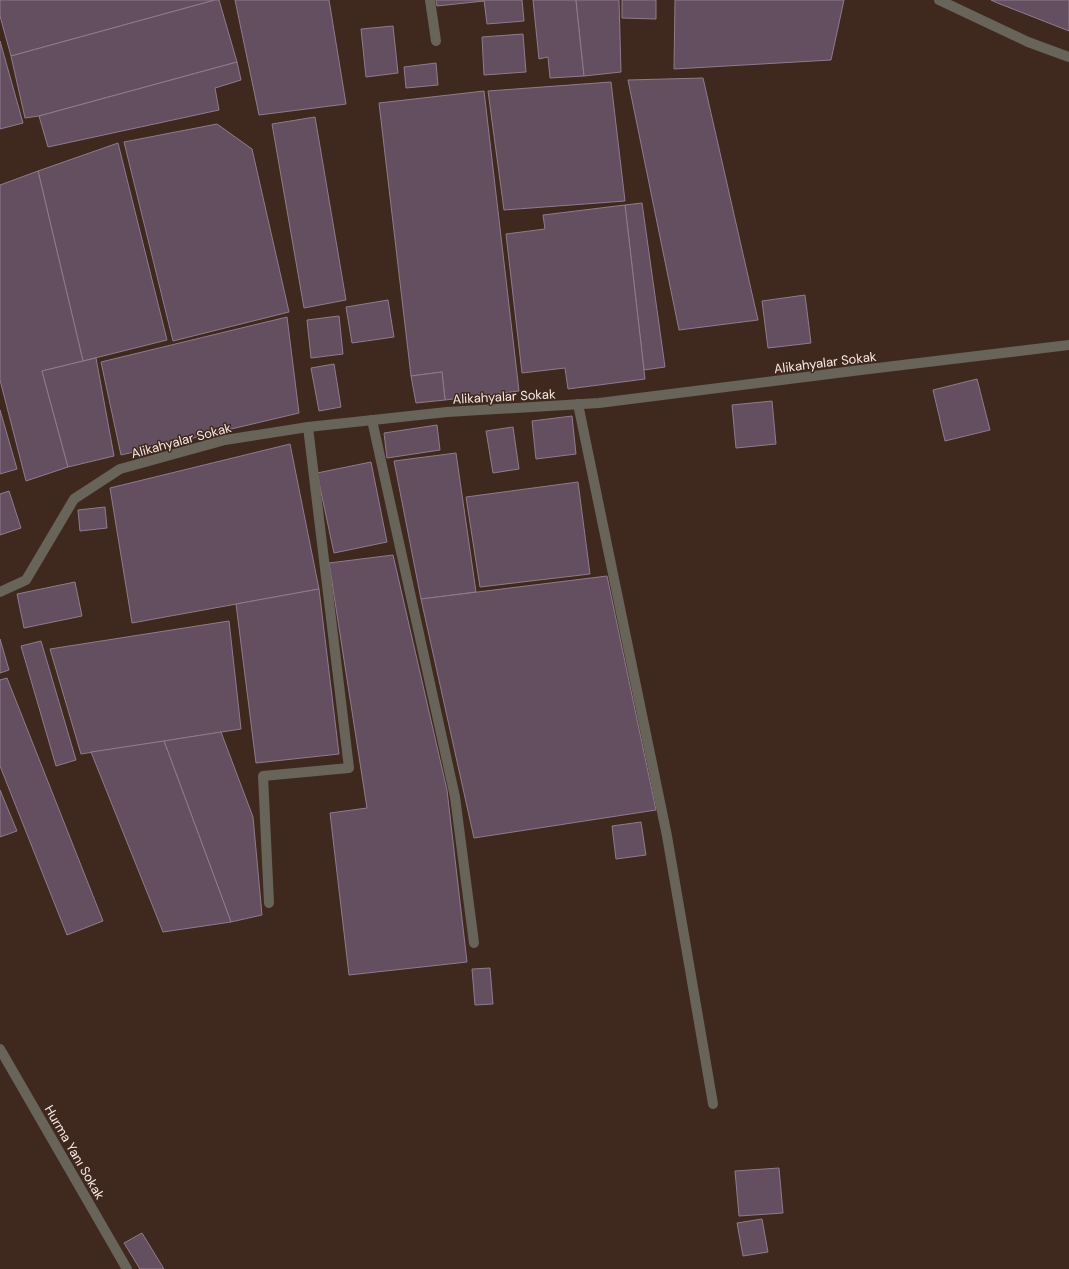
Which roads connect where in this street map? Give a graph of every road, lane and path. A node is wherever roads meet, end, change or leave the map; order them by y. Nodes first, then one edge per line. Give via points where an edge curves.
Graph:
1 (430, 0) edge
2 (939, 0) edge
3 (436, 41) dead end
4 (1069, 58) edge
5 (1069, 345) edge
6 (578, 404) junction
7 (372, 420) junction
8 (308, 427) junction
9 (0, 592) edge
10 (270, 903) dead end
11 (474, 943) dead end
12 (0, 1049) edge
13 (713, 1104) dead end
14 (127, 1269) edge

1 - 3 street
2 - 4 street via 1028,42
5 - 6 street, Alikahyalar Sokak
6 - 7 street, Alikahyalar Sokak via 447,412
6 - 13 street via 667,836
7 - 8 street, Alikahyalar Sokak
7 - 11 street via 455,797
8 - 9 street, Alikahyalar Sokak via 225,440 120,469 74,499 26,580
8 - 10 street via 349,768 263,776
12 - 14 street, Hurma Yanı Sokak

